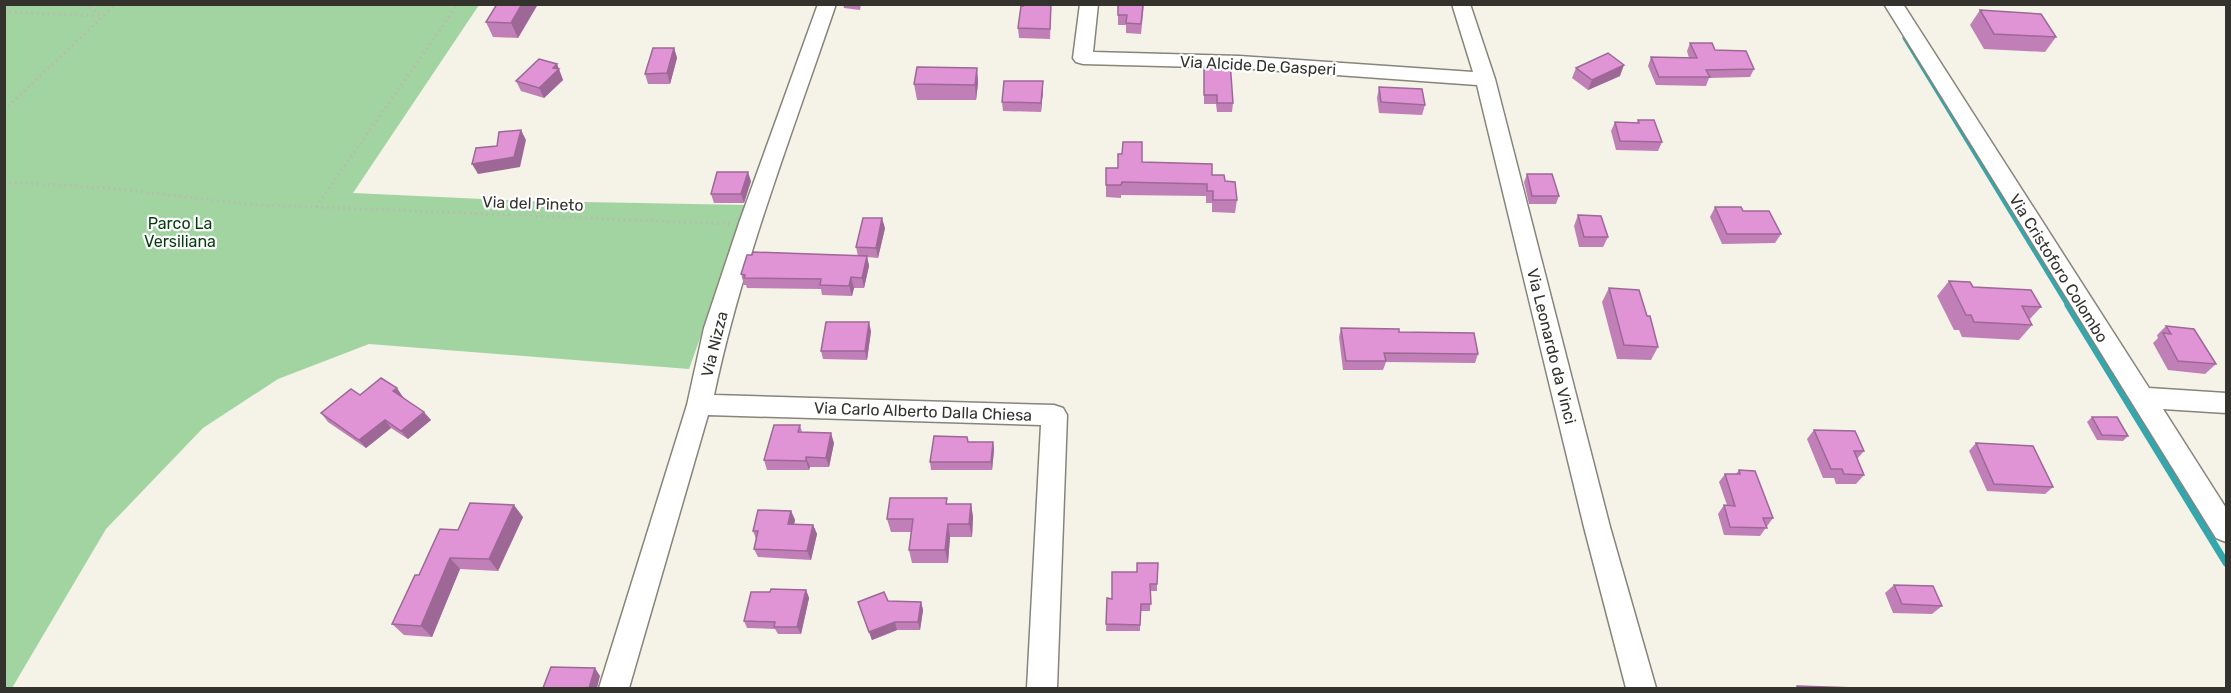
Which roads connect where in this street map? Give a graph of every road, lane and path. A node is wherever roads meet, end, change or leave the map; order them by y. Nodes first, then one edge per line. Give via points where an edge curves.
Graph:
1 (85, 4) edge
2 (116, 4) edge
3 (458, 4) edge
4 (827, 4) edge
5 (1089, 4) edge
6 (1461, 4) edge
7 (1893, 4) edge
8 (4, 12) edge
9 (102, 16) junction
10 (1485, 79) junction
11 (4, 110) edge
12 (4, 182) edge
13 (316, 207) junction
14 (750, 223) junction
15 (2141, 397) junction
16 (2226, 403) edge
17 (699, 405) junction
18 (2226, 530) edge
19 (614, 688) edge
20 (1042, 688) edge
21 (1641, 688) edge

1 - 9 path
2 - 9 path
3 - 13 path
4 - 14 street, Via Nizza
5 - 10 street, Via Alcide De Gasperi via 1083,58 1239,62
6 - 10 street, Via Leonardo da Vinci
7 - 15 street, Via Cristoforo Colombo
8 - 9 path
9 - 11 path
10 - 21 street, Via Leonardo da Vinci
12 - 13 path, Via del Pineto
13 - 14 path, Via del Pineto
14 - 17 street, Via Nizza via 716,328
15 - 16 street
15 - 18 street, Via Cristoforo Colombo
17 - 19 street, Via Nizza
17 - 20 street, Via Carlo Alberto Dalla Chiesa via 1054,415

